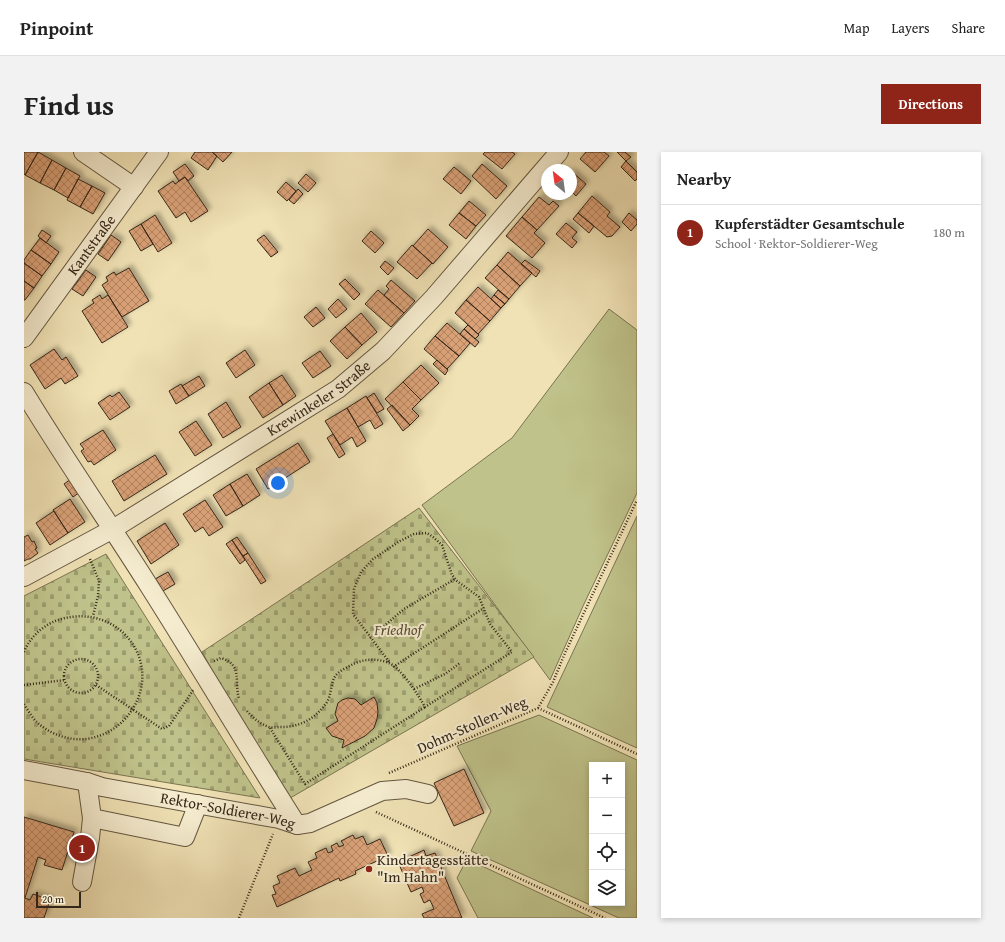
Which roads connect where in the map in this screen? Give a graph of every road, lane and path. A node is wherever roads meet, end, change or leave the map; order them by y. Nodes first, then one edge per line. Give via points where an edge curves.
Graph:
1 (82, 152) edge
2 (159, 152) edge
3 (559, 152) edge
4 (134, 187) junction
5 (24, 338) edge
6 (24, 392) edge
7 (637, 500) edge
8 (113, 529) junction
9 (84, 545) junction
10 (24, 577) edge
11 (455, 579) junction
12 (484, 608) junction
13 (93, 616) junction
14 (370, 638) junction
15 (24, 652) edge
16 (390, 663) junction
17 (460, 663) dead end
18 (393, 666) junction
19 (205, 674) junction
20 (65, 680) junction
21 (24, 684) edge
22 (96, 684) junction
23 (414, 689) junction
24 (241, 703) dead end
25 (24, 704) edge
26 (425, 707) junction
27 (244, 708) dead end
28 (538, 708) junction
29 (133, 710) junction
30 (270, 728) junction
31 (637, 754) edge
32 (24, 770) edge
33 (385, 775) dead end
34 (87, 782) junction
35 (428, 794) dead end
36 (356, 803) junction
37 (198, 804) junction
38 (92, 818) junction
39 (279, 819) junction
40 (297, 825) junction
41 (82, 882) dead end
42 (239, 918) edge
43 (605, 918) edge

1 - 4 street
2 - 4 street, Kantstraße
3 - 8 street, Krewinkeler Straße via 434,297 383,351 338,389
4 - 5 street, Kantstraße
6 - 8 street via 56,445
7 - 28 path, Dohm-Stollen-Weg via 553,682
8 - 9 street, Krewinkeler Straße
8 - 19 street
9 - 10 street, Krewinkeler Straße
9 - 13 path via 99,581
11 - 12 path via 479,597
11 - 14 path via 404,609
11 - 14 path via 442,545 427,533 414,534 373,559 360,572 354,589 353,614
12 - 18 path
12 - 26 path via 490,624 512,652
13 - 15 path via 74,615 54,620 38,631
13 - 29 path via 112,623 127,636 137,653 142,672 141,692
14 - 16 path
16 - 18 path
16 - 30 path via 362,660 348,667 337,674 328,701 318,713 299,726
17 - 23 path via 445,674
18 - 23 path
19 - 24 path via 213,662 221,658 230,661 235,668 236,689
19 - 29 path via 169,726 162,729
19 - 40 street
20 - 21 path
20 - 22 path via 70,689 80,693 90,691
20 - 22 path via 66,668 80,659 95,666 98,672
22 - 29 path
23 - 26 path
25 - 29 path via 34,719 49,731 67,738 86,739 104,734 120,724
26 - 30 path via 305,784
27 - 30 path via 256,721
28 - 31 path
28 - 33 path, Dohm-Stollen-Weg
32 - 34 street, Rektor-Soldierer-Weg
34 - 37 street, Rektor-Soldierer-Weg
34 - 38 street
35 - 36 street, Rektor-Soldierer-Weg via 406,789 382,791
36 - 40 street, Rektor-Soldierer-Weg via 310,823
36 - 43 path
37 - 38 street via 185,837
37 - 39 street, Rektor-Soldierer-Weg
38 - 41 street
39 - 40 street, Rektor-Soldierer-Weg
39 - 42 path

